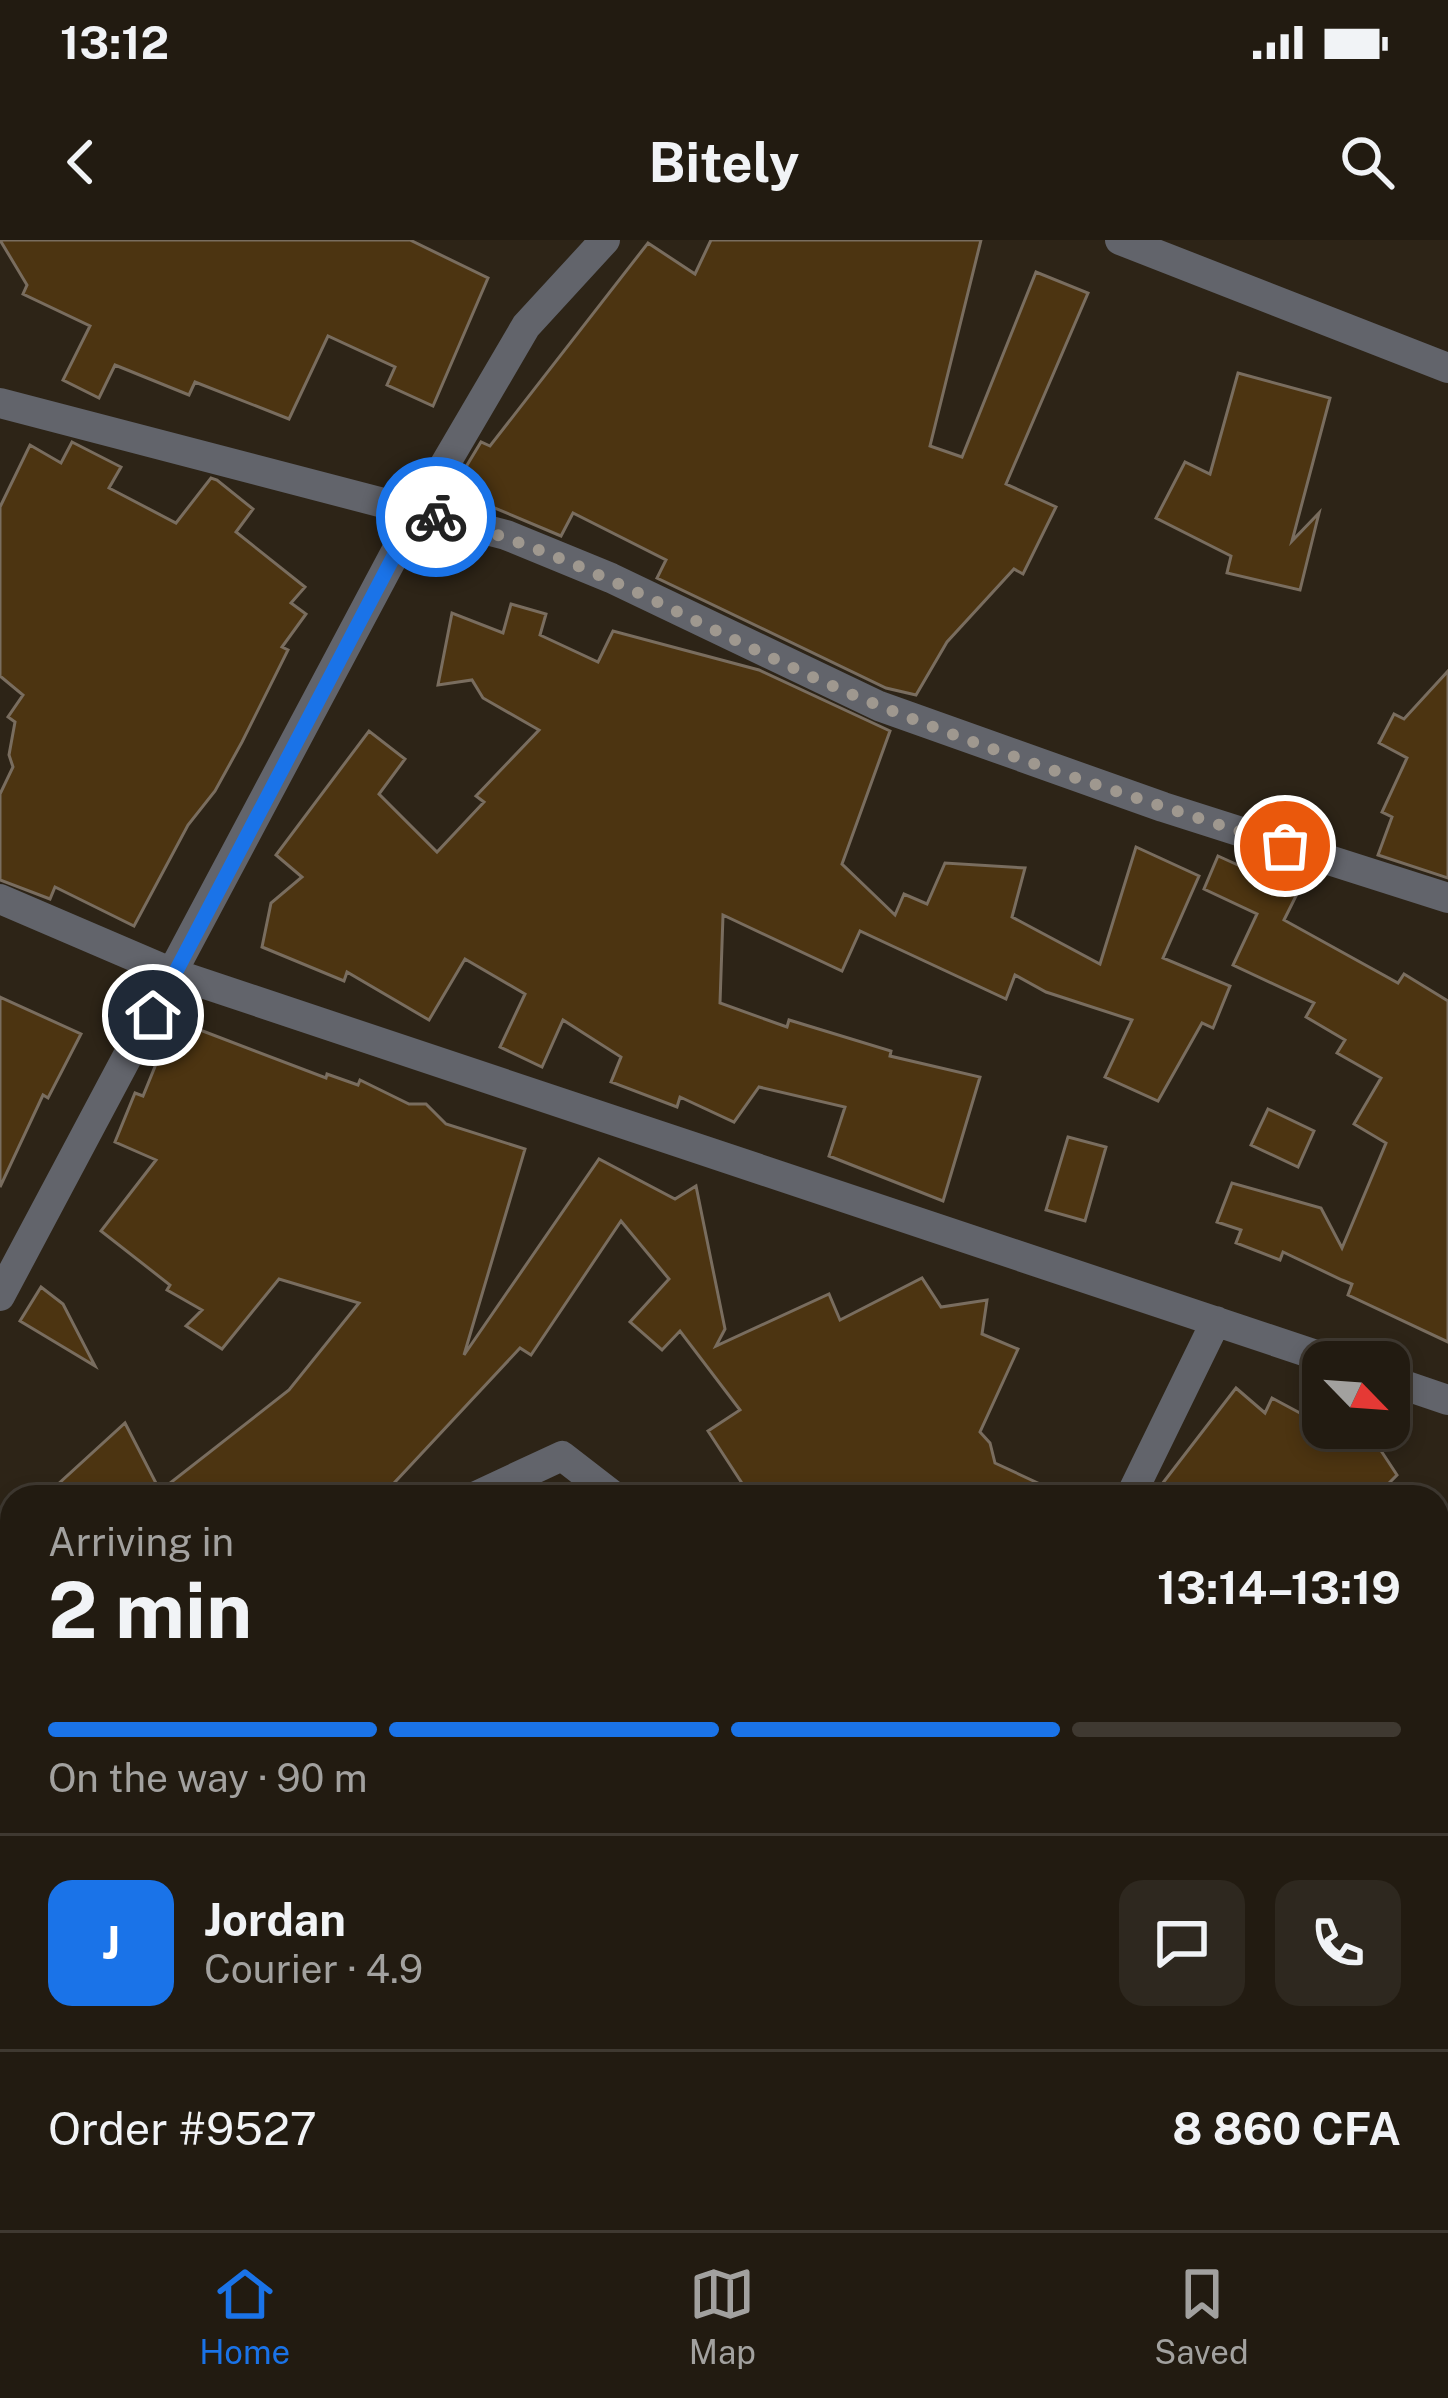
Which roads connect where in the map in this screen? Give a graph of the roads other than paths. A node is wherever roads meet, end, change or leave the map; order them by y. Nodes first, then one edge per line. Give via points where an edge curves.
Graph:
1 (605, 240) edge
2 (1120, 240) edge
3 (1448, 368) edge
4 (0, 403) edge
5 (417, 512) junction
6 (1448, 898) edge
7 (0, 899) edge
8 (175, 974) junction
9 (0, 1296) edge
10 (1216, 1321) junction
11 (1302, 1350) edge
12 (1410, 1387) edge
13 (1448, 1400) edge
14 (500, 1485) edge
15 (599, 1485) edge
16 (1136, 1485) edge

1 - 5 street via 526,326
2 - 3 street
4 - 5 street
5 - 6 street via 506,535 590,569 879,706
5 - 8 street
7 - 8 street
8 - 9 street
8 - 10 street
10 - 11 street
10 - 16 street
12 - 13 street
14 - 15 street via 562,1456

